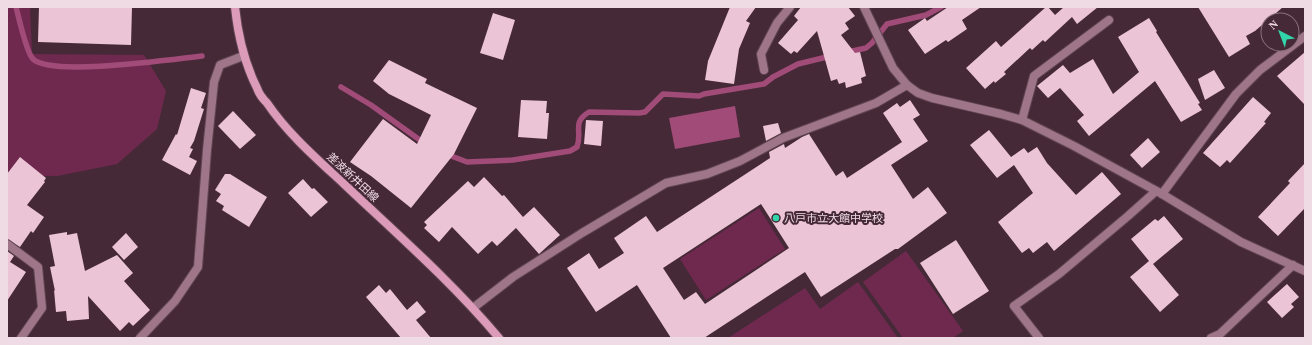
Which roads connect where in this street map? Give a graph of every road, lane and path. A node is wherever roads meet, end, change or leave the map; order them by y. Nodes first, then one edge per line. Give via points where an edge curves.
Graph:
1 (235, 7) edge
2 (790, 7) edge
3 (864, 7) edge
4 (1109, 20) dead end
5 (1305, 36) edge
6 (243, 56) junction
7 (764, 70) dead end
8 (907, 85) junction
9 (1022, 120) junction
10 (1159, 193) junction
11 (7, 244) edge
12 (1293, 265) junction
13 (1305, 271) edge
14 (473, 308) junction
15 (21, 338) edge
16 (140, 338) edge
17 (499, 338) edge
18 (1039, 338) edge
19 (1211, 338) edge

1 - 6 main road, 差波新井田線
2 - 7 street via 777,23 761,54
3 - 8 street via 893,68
4 - 9 street via 1034,76
5 - 10 street via 1260,70 1236,94
6 - 14 main road, 差波新井田線 via 257,90 276,117 303,146
6 - 16 street via 220,66 214,82 198,267 175,301
8 - 9 street via 918,93 932,98
8 - 14 street via 876,103 783,138 740,161 708,174 666,183 513,277
9 - 10 street
10 - 12 street via 1241,242
10 - 18 street via 1059,274 1014,306
11 - 15 street via 38,267 42,308
12 - 13 street
12 - 19 street via 1220,334
14 - 17 main road, 差波新井田線

